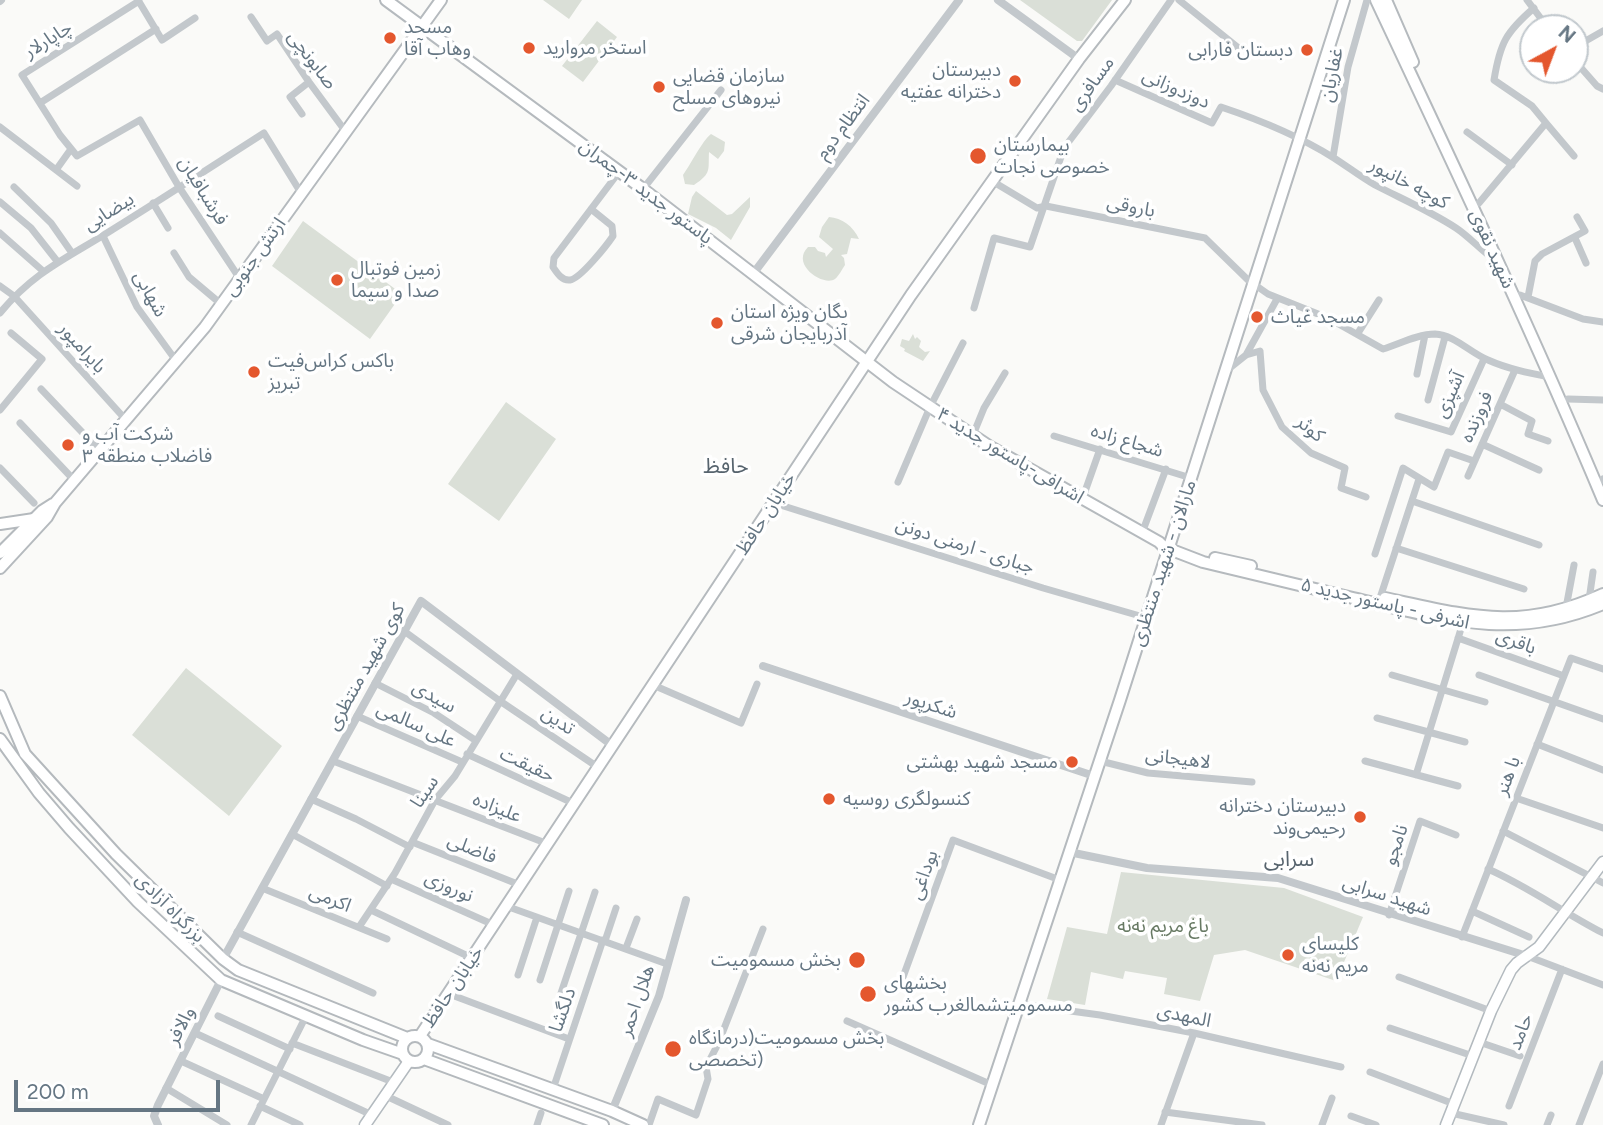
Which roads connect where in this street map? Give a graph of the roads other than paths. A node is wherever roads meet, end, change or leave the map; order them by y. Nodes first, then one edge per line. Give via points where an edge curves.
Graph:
1 (386, 0) edge
2 (442, 0) edge
3 (959, 0) edge
4 (998, 0) edge
5 (1125, 0) edge
6 (1171, 0) edge
7 (1179, 0) edge
8 (1344, 0) edge
9 (1367, 0) edge
10 (1376, 0) edge
11 (1386, 0) edge
12 (1527, 0) edge
13 (138, 1) edge
14 (1534, 8) junction
15 (1538, 14) edge
16 (251, 17) dead end
17 (195, 18) dead end
18 (422, 26) junction
19 (156, 30) junction
20 (1241, 50) dead end
21 (1079, 59) junction
22 (1589, 77) edge
23 (1115, 80) junction
24 (309, 82) junction
25 (1603, 89) edge
26 (721, 90) dead end
27 (40, 103) junction
28 (302, 114) dead end
29 (1546, 123) junction
30 (0, 127) edge
31 (346, 132) junction
32 (1467, 132) dead end
33 (1297, 138) junction
34 (71, 149) junction
35 (77, 156) joint
36 (1574, 156) dead end
37 (1333, 157) junction
38 (1512, 165) junction
39 (56, 170) junction
40 (619, 172) junction
41 (992, 181) junction
42 (77, 186) dead end
43 (13, 187) dead end
44 (179, 187) junction
45 (643, 189) junction
46 (302, 194) junction
47 (0, 202) edge
48 (153, 203) junction
49 (1479, 203) junction
50 (1046, 206) junction
51 (591, 209) junction
52 (1577, 217) dead end
53 (169, 228) dead end
54 (0, 233) edge
55 (103, 236) junction
56 (1575, 238) junction
57 (72, 253) junction
58 (174, 253) dead end
59 (57, 261) junction
60 (1498, 262) junction
61 (1586, 263) dead end
62 (43, 271) junction
63 (753, 274) junction
64 (240, 279) junction
65 (1254, 284) junction
66 (0, 286) edge
67 (14, 296) junction
68 (1524, 296) junction
69 (1277, 299) junction
70 (1379, 300) dead end
71 (221, 304) junction
72 (974, 308) dead end
73 (0, 313) edge
74 (1603, 322) edge
75 (11, 333) dead end
76 (1358, 333) junction
77 (1425, 335) junction
78 (1444, 337) junction
79 (963, 343) dead end
80 (1246, 355) junction
81 (1484, 359) junction
82 (177, 362) junction
83 (865, 363) junction
84 (1514, 370) junction
85 (1226, 371) junction
86 (1005, 373) dead end
87 (1417, 374) dead end
88 (1550, 377) junction
89 (41, 389) dead end
90 (0, 393) edge
91 (1568, 399) junction
92 (1428, 400) dead end
93 (1603, 400) edge
94 (8, 401) junction
95 (1500, 404) junction
96 (930, 407) junction
97 (0, 410) edge
98 (1398, 416) dead end
99 (126, 420) junction
100 (20, 423) dead end
101 (973, 435) junction
102 (1054, 436) dead end
103 (1548, 441) dead end
104 (1482, 443) junction
105 (1100, 449) junction
106 (100, 451) junction
107 (1474, 461) junction
108 (0, 468) edge
109 (1166, 469) junction
110 (1539, 470) dead end
111 (1468, 476) dead end
112 (1191, 478) junction
113 (1419, 479) junction
114 (74, 480) junction
115 (1603, 480) edge
116 (898, 482) dead end
117 (1366, 497) dead end
118 (1082, 500) junction
119 (1603, 500) edge
120 (1412, 501) junction
121 (34, 503) dead end
122 (55, 503) junction
123 (774, 503) junction
124 (34, 519) junction
125 (0, 524) edge
126 (1142, 533) junction
127 (1539, 545) dead end
128 (1166, 546) junction
129 (1396, 548) junction
130 (0, 553) edge
131 (1375, 554) dead end
132 (1574, 565) dead end
133 (0, 568) edge
134 (1593, 572) dead end
135 (1524, 589) dead end
136 (1603, 594) edge
137 (1379, 600) junction
138 (1589, 600) junction
139 (1603, 604) edge
140 (1566, 608) junction
141 (1147, 618) junction
142 (1464, 619) junction
143 (404, 631) junction
144 (1458, 638) junction
145 (763, 666) dead end
146 (1603, 669) edge
147 (517, 674) junction
148 (1392, 675) dead end
149 (1479, 676) dead end
150 (1564, 676) junction
151 (375, 683) junction
152 (757, 684) dead end
153 (653, 685) junction
154 (1443, 688) junction
155 (0, 696) edge
156 (1554, 700) junction
157 (500, 701) junction
158 (1485, 702) dead end
159 (0, 711) edge
160 (357, 716) junction
161 (1377, 718) dead end
162 (1603, 719) edge
163 (0, 730) edge
164 (1429, 732) junction
165 (0, 739) edge
166 (475, 740) junction
167 (1465, 742) dead end
168 (1537, 744) junction
169 (613, 746) junction
170 (24, 754) junction
171 (467, 754) junction
172 (13, 760) junction
173 (332, 761) junction
174 (1100, 761) junction
175 (1365, 761) dead end
176 (462, 762) junction
177 (599, 768) junction
178 (1603, 770) edge
179 (1088, 774) dead end
180 (1416, 775) junction
181 (1252, 782) dead end
182 (1458, 786) dead end
183 (1516, 798) junction
184 (311, 799) junction
185 (435, 800) junction
186 (575, 804) junction
187 (1603, 828) edge
188 (1503, 831) junction
189 (292, 834) junction
190 (1456, 835) dead end
191 (548, 844) junction
192 (411, 845) junction
193 (1069, 852) junction
194 (1603, 862) edge
195 (1488, 869) junction
196 (1592, 877) junction
197 (1060, 880) junction
198 (389, 882) junction
199 (1603, 883) edge
200 (520, 885) junction
201 (262, 888) junction
202 (569, 891) dead end
203 (595, 892) dead end
204 (685, 900) dead end
205 (506, 906) junction
206 (616, 908) dead end
207 (371, 910) junction
208 (1472, 911) junction
209 (1565, 913) junction
210 (1389, 915) junction
211 (537, 917) junction
212 (637, 919) dead end
213 (559, 924) junction
214 (494, 925) junction
215 (359, 927) junction
216 (763, 929) dead end
217 (237, 932) junction
218 (582, 932) junction
219 (1603, 933) edge
220 (1462, 937) junction
221 (1529, 937) dead end
222 (387, 939) dead end
223 (604, 941) junction
224 (626, 948) junction
225 (1527, 957) junction
226 (472, 958) junction
227 (222, 959) junction
228 (667, 964) junction
229 (1562, 969) junction
230 (518, 975) dead end
231 (1399, 977) dead end
232 (221, 981) junction
233 (540, 981) dead end
234 (1603, 985) edge
235 (899, 988) dead end
236 (373, 993) dead end
237 (449, 994) junction
238 (560, 996) dead end
239 (1019, 1004) junction
240 (1491, 1011) junction
241 (218, 1016) dead end
242 (306, 1016) junction
243 (846, 1021) dead end
244 (1390, 1028) dead end
245 (195, 1033) junction
246 (1195, 1033) junction
247 (407, 1038) junction
248 (569, 1039) junction
249 (424, 1040) junction
250 (1479, 1042) junction
251 (291, 1046) junction
252 (1474, 1056) junction
253 (1520, 1056) dead end
254 (406, 1057) junction
255 (424, 1059) junction
256 (181, 1061) junction
257 (1603, 1064) edge
258 (1341, 1067) dead end
259 (1370, 1072) dead end
260 (277, 1073) junction
261 (393, 1082) junction
262 (992, 1085) junction
263 (166, 1088) junction
264 (553, 1089) junction
265 (384, 1095) junction
266 (1332, 1098) dead end
267 (262, 1103) junction
268 (1509, 1106) dead end
269 (1453, 1109) junction
270 (612, 1111) junction
271 (1165, 1112) junction
272 (541, 1113) dead end
273 (372, 1115) junction
274 (1551, 1115) dead end
275 (1351, 1116) dead end
276 (157, 1124) edge
277 (227, 1125) edge
278 (251, 1125) edge
279 (300, 1125) edge
280 (365, 1125) edge
281 (448, 1125) edge
282 (537, 1125) edge
283 (603, 1125) edge
284 (646, 1125) edge
285 (979, 1125) edge
286 (1161, 1125) edge
287 (1262, 1125) edge
288 (1322, 1125) edge
289 (1376, 1125) edge
290 (1446, 1125) edge
291 (1504, 1125) edge
292 (1547, 1125) edge
293 (1579, 1125) edge

1 - 18 main road, پاستور جدید ۳-چمران
2 - 18 main road, ارتش جنوبی
3 - 63 street, انتظام دوم
4 - 21 street
5 - 21 main road, خیابان حافظ
6 - 23 street, مسافری
7 - 20 street
8 - 33 main road, مارالان - شهید منتظری
9 - 37 street, غفاریان via 1348,66
10 - 60 main road, شهید نقوی
11 - 49 main road, شهید نقوی
12 - 14 street
13 - 19 street
13 - 27 street, چاپارلار via 22,75
14 - 15 street
14 - 29 street via 1510,29 1494,80 1532,106
16 - 24 street, صابونچی via 267,41 277,34
17 - 19 street via 162,40
18 - 31 main road, ارتش جنوبی
18 - 40 main road, پاستور جدید ۳-چمران
19 - 27 street
21 - 41 main road, خیابان حافظ
22 - 25 street
23 - 33 street, دوزدوزانی via 1212,123 1221,107
23 - 50 street, مسافری via 1064,148
24 - 28 street via 290,97
24 - 31 street, صابونچی
26 - 45 street
27 - 34 street, چاپارلار
29 - 36 street
29 - 38 street
30 - 39 street
31 - 46 main road, ارتش جنوبی
32 - 38 street
33 - 37 street, کوچه خانپور
33 - 65 main road, مارالان - شهید منتظری
34 - 35 street, چاپارلار
34 - 39 street
35 - 44 street, فرشبافیان via 140,120
37 - 60 street, کوچه خانپور via 1459,230
38 - 49 street
39 - 42 street
40 - 45 main road, پاستور جدید ۳-چمران
40 - 51 street
41 - 50 street, باروقی via 1037,208
41 - 83 main road, خیابان حافظ
43 - 57 street via 51,223
44 - 46 street, بیضایی via 264,133
44 - 48 street, بیضایی
44 - 64 street, فرشبافیان
45 - 63 main road, پاستور جدید ۳-چمران
46 - 64 main road, ارتش جنوبی
47 - 59 street via 31,228
48 - 53 street
48 - 55 street, بیضایی
49 - 68 main road, شهید نقوی
50 - 65 street, باروقی via 1205,238
50 - 72 street, مسافری via 1030,247 994,238
51 - 51 street via 554,258 553,267 564,279 579,276 613,236 612,226
52 - 56 street via 1585,231
54 - 62 street
55 - 57 street, بیضایی
55 - 82 street, شهابی via 137,307
56 - 61 street
56 - 68 street via 1535,261
57 - 59 street, بیضایی
58 - 71 street via 189,277
59 - 62 street, بیضایی
60 - 88 main road, شهید نقوی
62 - 67 street, بیضایی
63 - 83 main road, پاستور جدید ۳-چمران
64 - 71 main road, ارتش جنوبی
65 - 69 street, باروقی
65 - 85 main road, مارالان - شهید منتظری
66 - 67 street, بایرامپور
67 - 73 street, بیضایی
67 - 99 street, بایرامپور
68 - 74 street
68 - 91 main road, شهید نقوی
69 - 76 street, باروقی
69 - 80 street
70 - 76 street
71 - 82 main road, ارتش جنوبی
75 - 94 street via 42,359
76 - 77 street, باروقی via 1383,349
77 - 78 street
77 - 87 street
78 - 81 street
78 - 92 street
79 - 96 street
80 - 85 street
80 - 117 street, کوثر via 1260,351 1263,390 1282,427 1311,453 1345,468 1340,488
81 - 84 street
81 - 98 street, آشپزی via 1451,432
82 - 99 main road, ارتش جنوبی
83 - 96 main road, اشرافی-پاستور جدید ۴
83 - 123 main road, خیابان حافظ
84 - 88 street
84 - 95 street, فروزنده
85 - 112 main road, مارالان - شهید منتظری
86 - 101 street
88 - 119 main road, شهید نقوی
89 - 106 street
90 - 94 street
91 - 93 street
91 - 115 main road, شهید نقوی
94 - 97 street
95 - 103 street via 1532,421 1528,434
95 - 104 street, فروزنده
96 - 101 main road, اشرافی-پاستور جدید ۴
96 - 116 street
99 - 106 main road, ارتش جنوبی
100 - 114 street
101 - 118 main road, اشرافی-پاستور جدید ۴
102 - 105 street, شجاع زاده
104 - 107 street, فروزنده
104 - 110 street
105 - 109 street, شجاع زاده
105 - 118 street
106 - 114 main road, ارتش جنوبی
107 - 111 street, فروزنده
107 - 113 street via 1448,452 1434,487
108 - 121 street
109 - 112 street, شجاع زاده
109 - 126 street
112 - 128 main road, مارالان - شهید منتظری
113 - 120 street
113 - 131 street via 1404,468
114 - 122 main road, ارتش جنوبی
118 - 126 main road, اشرافی-پاستور جدید ۴
120 - 127 street
120 - 129 street
122 - 124 main road
122 - 133 main road
123 - 141 street, جباری - ارمنی دونن
123 - 153 main road, خیابان حافظ
124 - 125 main road
124 - 130 main road
126 - 128 main road, اشرافی-پاستور جدید ۴
128 - 137 main road, اشرفی - پاستور جدید ۵ via 1203,562
128 - 141 main road, مارالان - شهید منتظری
129 - 135 street
129 - 137 street
132 - 140 street
134 - 138 street
136 - 138 main road, اشرفی - پاستور جدید ۵
137 - 142 main road, اشرفی - پاستور جدید ۵
138 - 140 main road, اشرفی - پاستور جدید ۵
139 - 142 main road, اشرفی - پاستور جدید ۵ via 1564,618 1521,625 1487,626
140 - 142 main road, اشرفی - پاستور جدید ۵ via 1515,618
141 - 174 main road, مارالان - شهید منتظری
142 - 144 street
143 - 147 street, کوی شهید منتظری via 421,601
143 - 151 street, کوی شهید منتظری
143 - 157 street
144 - 150 street, باقری
144 - 154 street
145 - 179 street, شکرپور
146 - 150 street via 1571,658
147 - 157 street, سینا
147 - 169 street, کوی شهید منتظری
148 - 154 street
149 - 156 street
150 - 156 street, با هنر
151 - 160 street, کوی شهید منتظری
151 - 166 street, سیدی
152 - 153 street via 741,723
153 - 169 main road, خیابان حافظ
154 - 158 street
154 - 164 street
155 - 170 main road, بزرگراه آزادی
156 - 162 street
156 - 168 street, با هنر
157 - 166 street, سینا
157 - 177 street, تدین
159 - 170 main road
160 - 173 street, کوی شهید منتظری
160 - 176 street, علی سالمی
161 - 164 street
163 - 172 main road
164 - 167 street
164 - 180 street
165 - 172 main road, بزرگراه آزادی
166 - 171 street, سینا
168 - 178 street
168 - 183 street, با هنر
169 - 177 main road, خیابان حافظ
170 - 227 main road, بزرگراه آزادی
171 - 176 street, سینا
171 - 186 street, حقیقت
172 - 232 main road, بزرگراه آزادی via 138,902
173 - 184 street, کوی شهید منتظری
173 - 185 street, علیزاده
174 - 181 street, لاهیجانی via 1148,773
174 - 193 main road, مارالان - شهید منتظری
175 - 180 street
176 - 185 street, سینا
177 - 186 main road, خیابان حافظ
180 - 182 street
183 - 187 street
183 - 188 street, با هنر
184 - 189 street, کوی شهید منتظری
184 - 192 street, فاضلی
185 - 191 street, علیزاده
185 - 192 street, سینا
186 - 191 main road, خیابان حافظ
188 - 195 street, با هنر
188 - 196 street
189 - 198 street, نوروزی
189 - 201 street, کوی شهید منتظری
190 - 210 street, نامجو via 1420,821
191 - 200 main road, خیابان حافظ
192 - 198 street, سینا
192 - 200 street, فاضلی
193 - 197 main road, مارالان - شهید منتظری
193 - 210 street, شهید سرابی via 1147,867 1278,878
194 - 196 main road
195 - 208 street, با هنر
195 - 209 street
196 - 199 street
196 - 209 main road
197 - 235 street, بوداغی via 953,840
197 - 239 main road, مارالان - شهید منتظری
198 - 207 street, سینا
198 - 214 street, نوروزی
200 - 205 main road, خیابان حافظ
201 - 215 street, اکرمی
201 - 217 street, کوی شهید منتظری
202 - 213 street
203 - 218 street
204 - 228 street, هلال احمر
205 - 211 street
205 - 214 main road, خیابان حافظ
206 - 223 street, دلگشا
207 - 215 street, سینا
207 - 226 street
208 - 220 street, با هنر
208 - 221 street
209 - 219 street
209 - 225 main road
210 - 220 street, شهید سرابی
211 - 213 street
211 - 230 street
212 - 224 street
213 - 218 street
213 - 233 street
214 - 226 main road, خیابان حافظ
215 - 222 street, اکرمی
216 - 284 street via 706,1067 708,1079 696,1115 657,1099
217 - 227 street, کوی شهید منتظری
217 - 236 street
218 - 223 street
218 - 238 street
220 - 225 street, شهید سرابی
223 - 224 street
223 - 248 street, دلگشا
224 - 228 street
225 - 229 street
225 - 240 main road via 1511,970
226 - 237 main road, خیابان حافظ
227 - 247 main road, بزرگراه آزادی via 238,970
228 - 270 street, هلال احمر via 659,996
229 - 234 street
229 - 268 street, حامد
231 - 240 street
232 - 242 main road, بزرگراه آزادی
232 - 245 street, والافر
237 - 248 street
237 - 249 main road, خیابان حافظ
239 - 246 street, المهدی
239 - 262 main road, مارالان - شهید منتظری
240 - 250 main road
241 - 251 street
242 - 251 street
242 - 254 main road, بزرگراه آزادی
243 - 262 street
244 - 252 street
245 - 256 street, والافر
245 - 260 street
246 - 258 street, المهدی
246 - 271 street
247 - 249 main road
247 - 254 main road via 402,1045
248 - 264 street, دلگشا
249 - 255 main road via 428,1052
249 - 264 main road
250 - 252 main road
250 - 253 street
251 - 260 street
251 - 261 street
252 - 269 main road
254 - 255 main road via 417,1062
254 - 261 main road
255 - 283 main road
256 - 263 street, والافر
256 - 267 street
257 - 293 street
259 - 269 street
260 - 267 street
260 - 273 street
261 - 265 main road
262 - 285 main road, مارالان - شهید منتظری
263 - 276 street, والافر via 155,1116
263 - 277 street
264 - 270 main road
265 - 273 main road
265 - 281 street
266 - 288 street
267 - 278 street
267 - 279 street
269 - 290 main road
269 - 291 street
270 - 284 main road
271 - 286 street
271 - 287 street
272 - 282 street
273 - 280 main road
274 - 292 street
275 - 289 street

